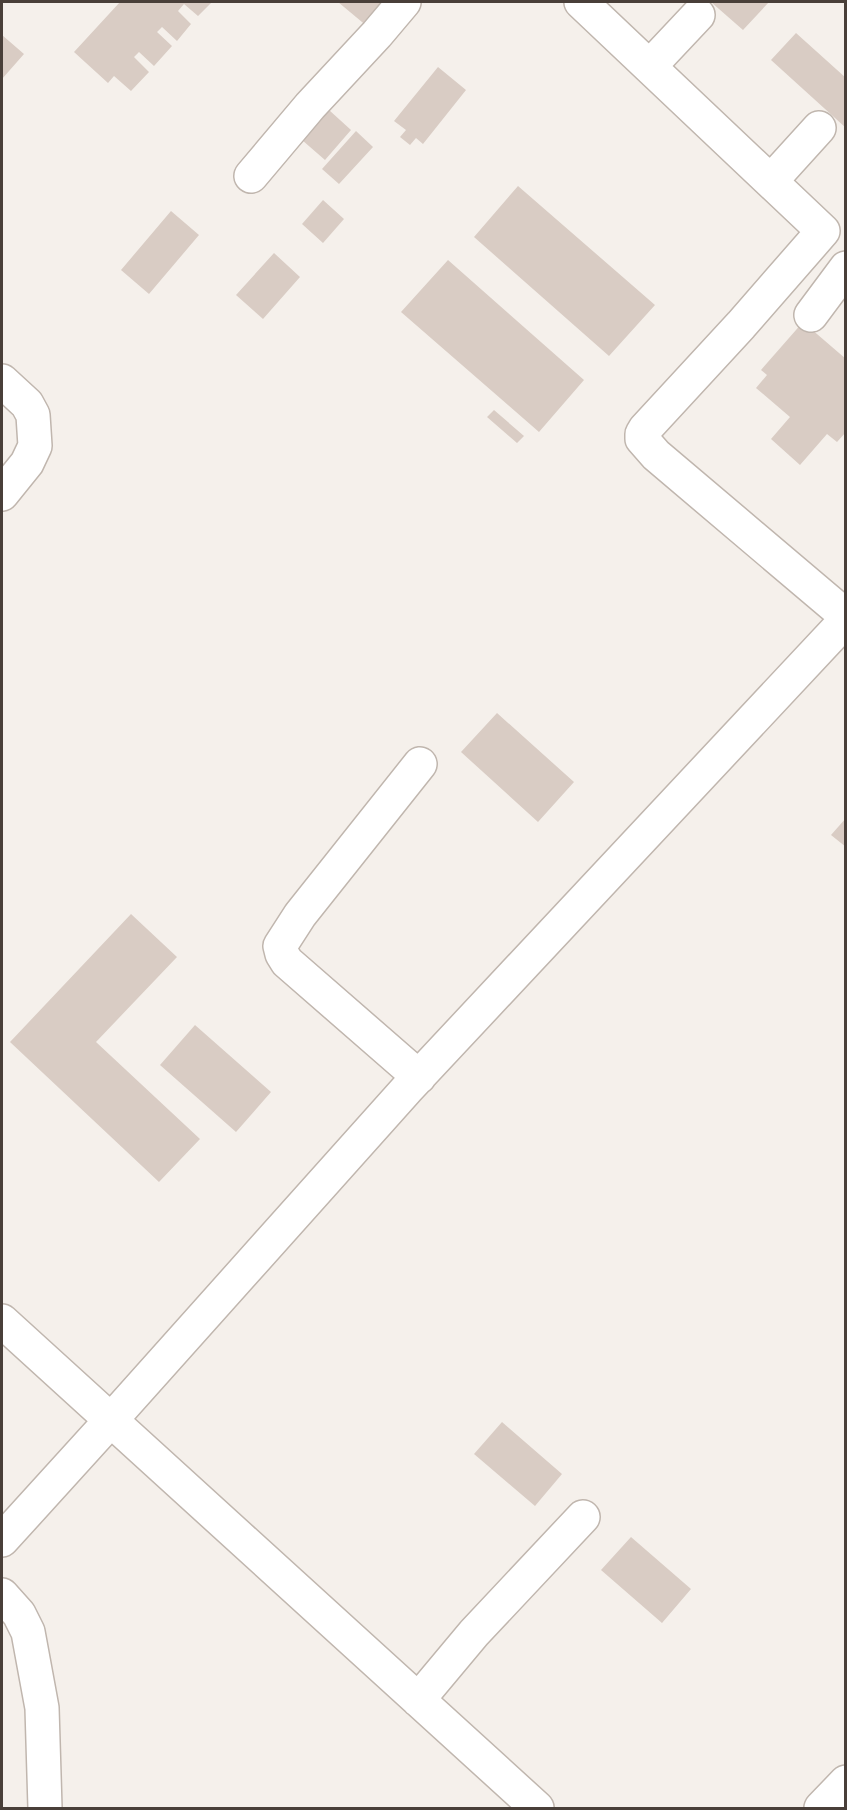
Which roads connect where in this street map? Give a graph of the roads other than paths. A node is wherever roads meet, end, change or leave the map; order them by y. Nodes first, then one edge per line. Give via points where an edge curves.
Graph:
1 (404, 2) edge
2 (581, 2) edge
3 (698, 15) dead end
4 (650, 66) junction
5 (819, 128) dead end
6 (251, 176) dead end
7 (771, 181) junction
8 (823, 231) junction
9 (846, 254) edge
10 (846, 268) edge
11 (811, 315) dead end
12 (2, 381) edge
13 (2, 494) edge
14 (846, 618) edge
15 (420, 764) dead end
16 (419, 1077) junction
17 (2, 1321) edge
18 (111, 1420) junction
19 (583, 1517) dead end
20 (2, 1540) edge
21 (2, 1595) edge
22 (418, 1700) junction
23 (846, 1782) edge
24 (45, 1809) edge
25 (537, 1809) edge
26 (821, 1809) edge

1 - 6 street
2 - 4 street
3 - 4 street
4 - 7 street
5 - 7 street
7 - 8 street
8 - 9 street
8 - 14 street via 645,429 642,439
10 - 11 street
12 - 13 street via 33,415 35,446 27,463
14 - 16 street
15 - 16 street via 300,915 280,946 287,962
16 - 18 street
17 - 18 street
18 - 20 street
18 - 22 street
19 - 22 street
21 - 24 street via 28,1632 42,1708
22 - 25 street
23 - 26 street

